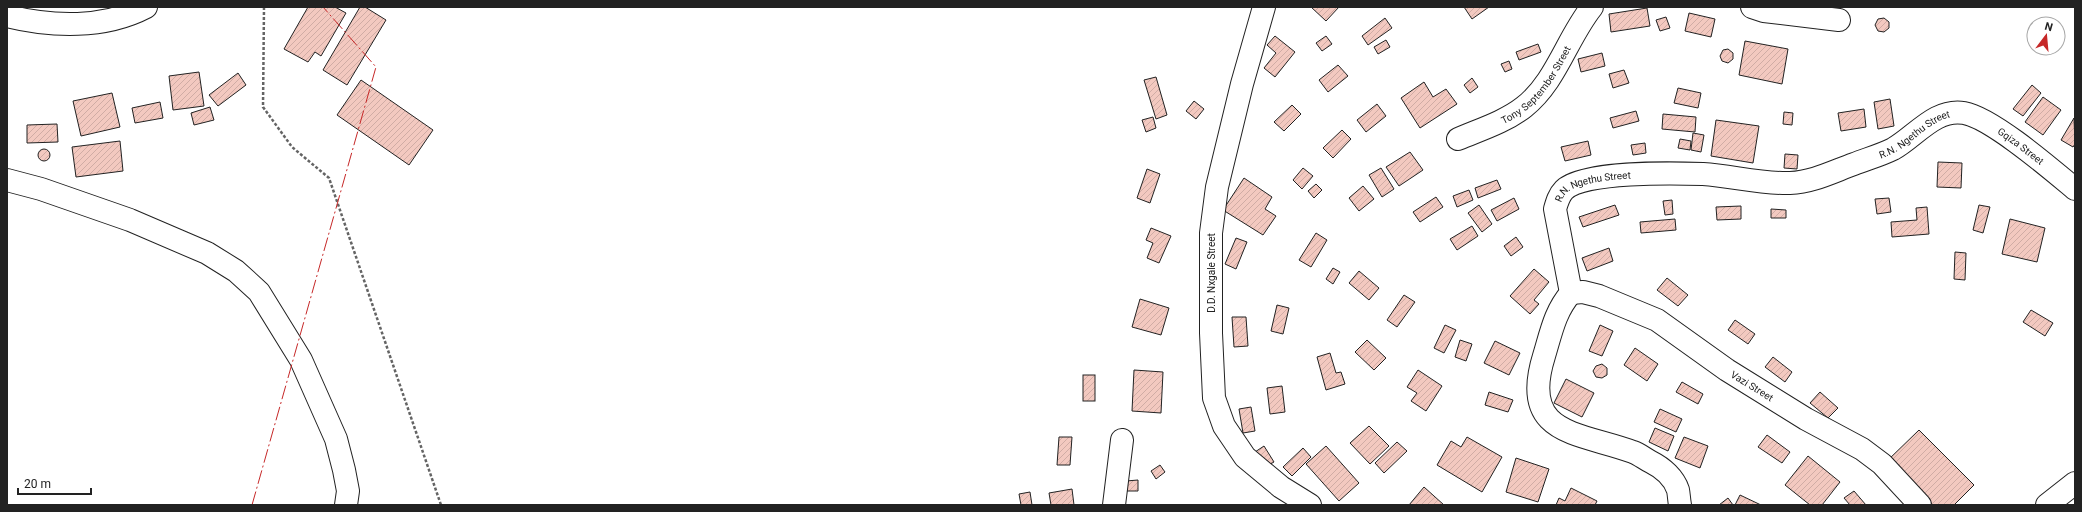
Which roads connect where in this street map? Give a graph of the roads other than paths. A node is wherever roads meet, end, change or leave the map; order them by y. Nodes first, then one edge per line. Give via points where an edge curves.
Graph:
1 (146, 7) edge
2 (1264, 7) edge
3 (1592, 7) edge
4 (1752, 7) edge
5 (7, 16) edge
6 (1839, 20) dead end
7 (1962, 112) joint
8 (1458, 139) dead end
9 (7, 180) edge
10 (2075, 189) edge
11 (1571, 293) junction
12 (1122, 440) dead end
13 (2075, 483) edge
14 (346, 505) edge
15 (1114, 505) edge
16 (1310, 505) edge
17 (1680, 505) edge
18 (1920, 505) edge
19 (2047, 505) edge

1 - 5 street via 133,14 88,23 54,25
2 - 16 street, D.D. Nxgale Street via 1217,187 1210,233 1214,398 1224,426 1245,456 1281,487
3 - 8 street, Tony September Street via 1536,96 1523,108 1507,117
4 - 6 street via 1764,11
7 - 10 street, Gqiza Street via 1992,125
7 - 11 street, R.N. Ngethu Street via 1945,114 1930,121 1908,141 1891,150 1815,180 1790,183 1704,174 1671,174 1595,177 1576,183 1564,189 1555,209
9 - 14 street via 42,189 130,220 207,253 236,271 258,292 301,360 336,439 346,477
11 - 17 street via 1556,313 1542,361 1538,392 1540,405 1546,417 1556,426 1574,434 1634,452 1659,466 1671,477 1678,490
11 - 18 street, Vazi Street via 1583,292 1599,296 1657,320 1727,370 1806,419 1862,449 1882,464
12 - 15 street
13 - 19 street

